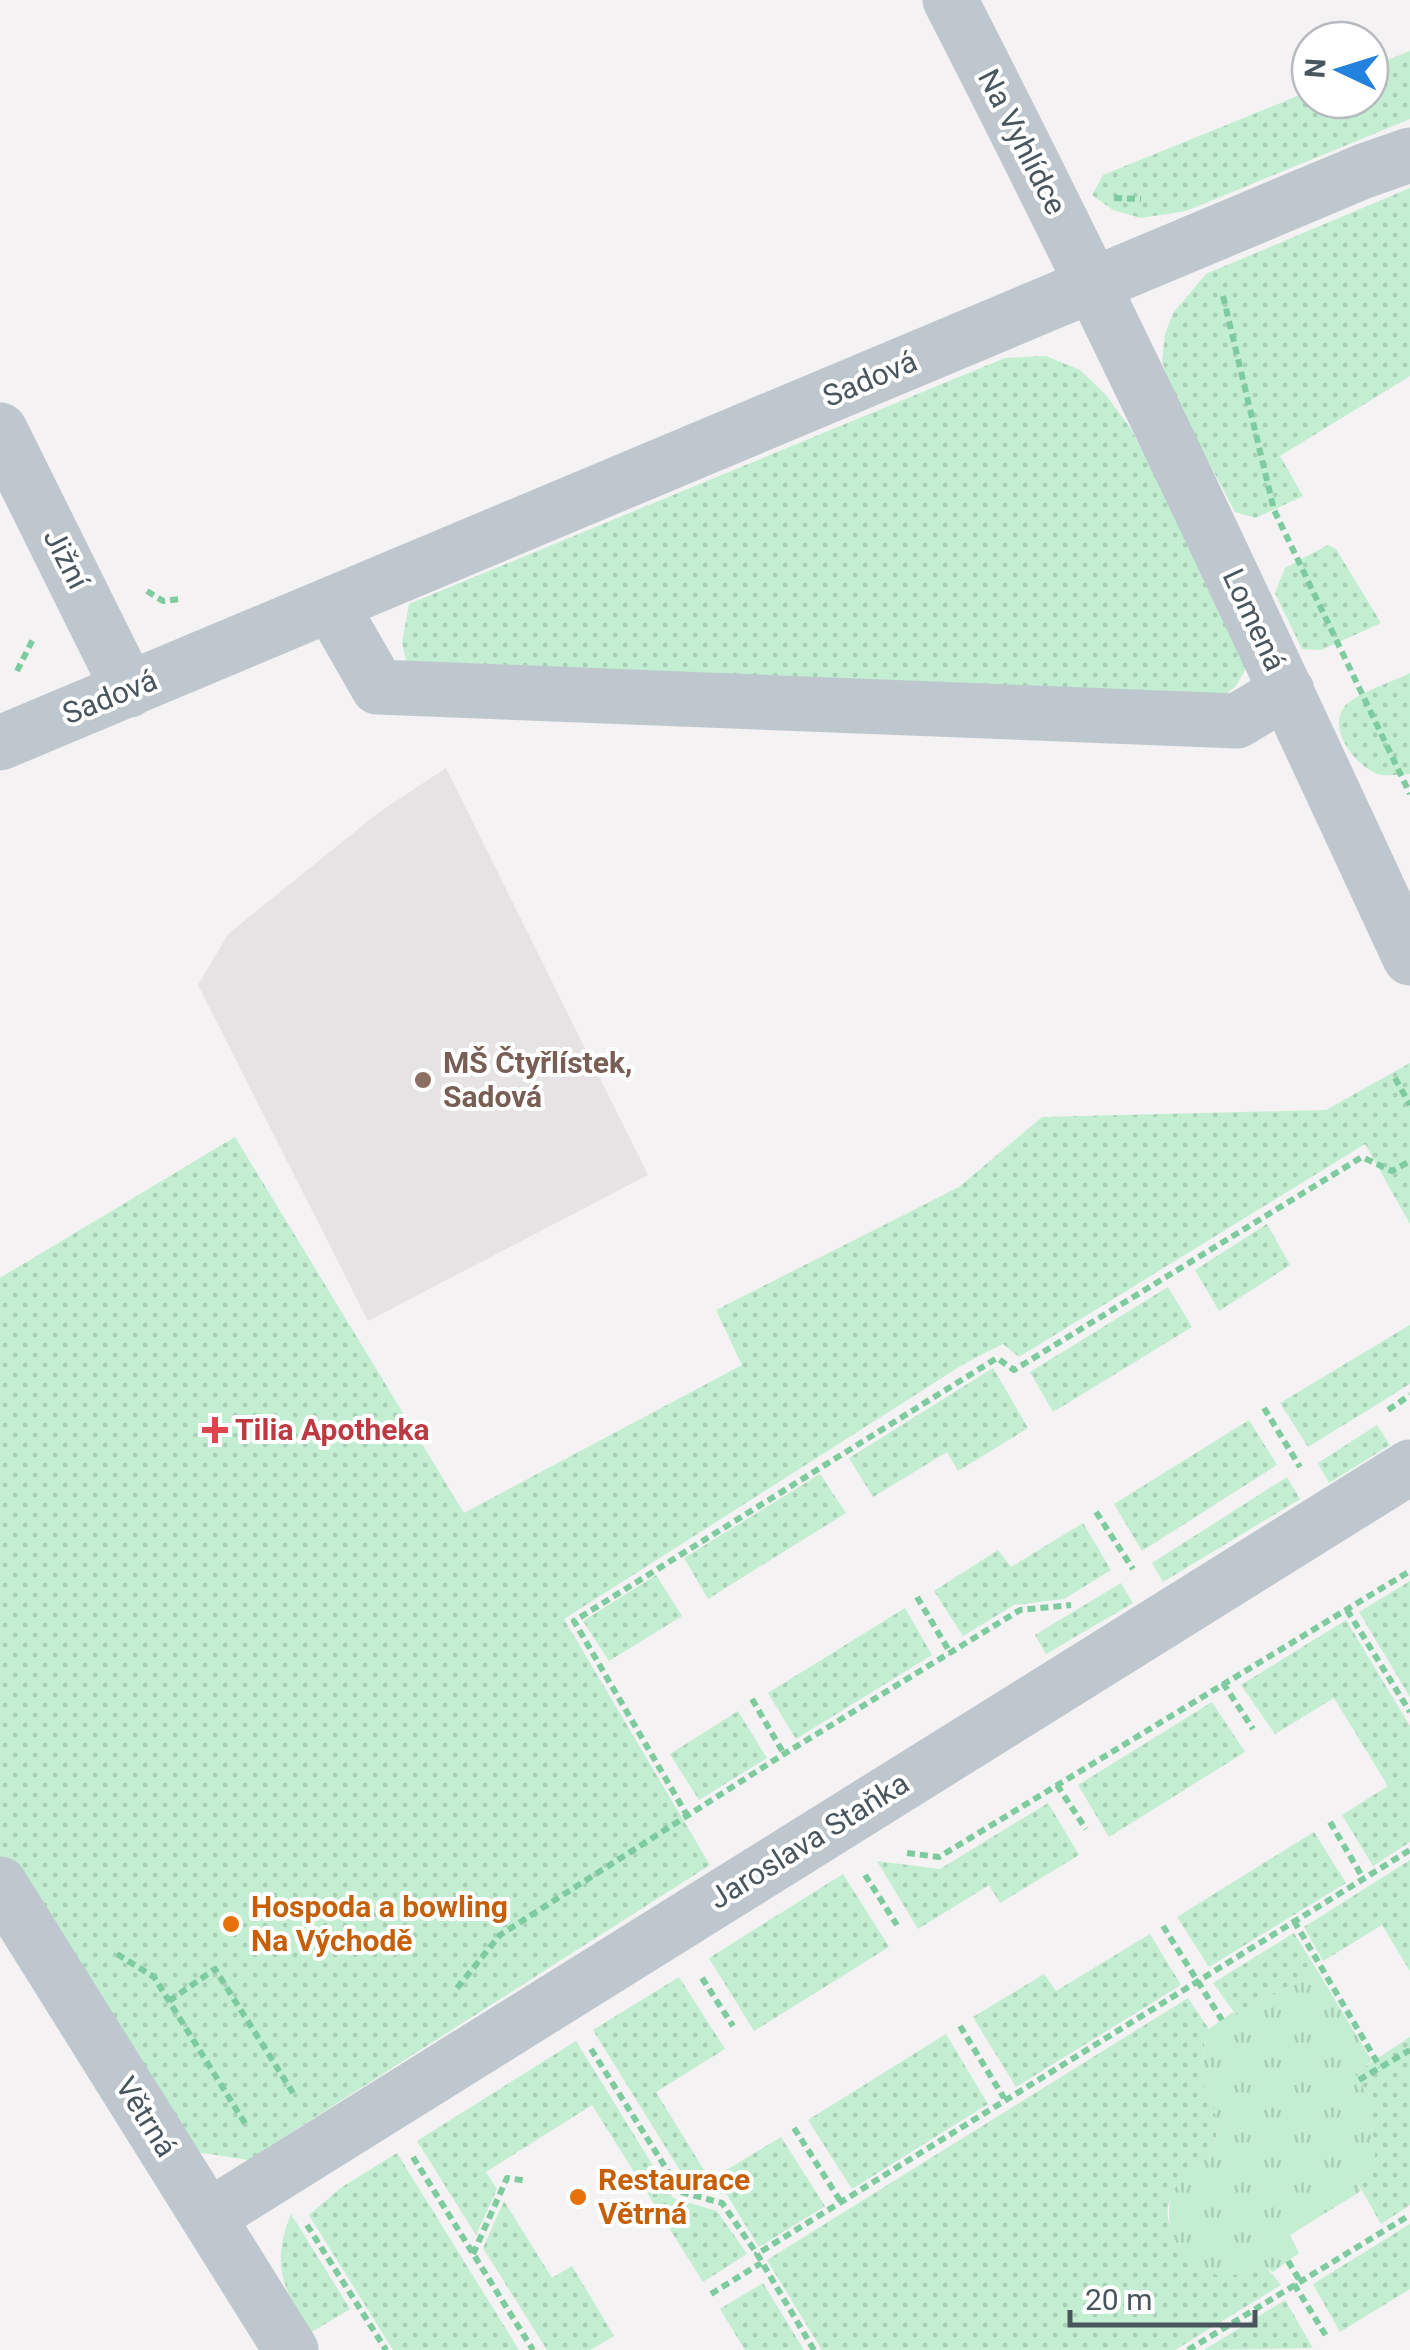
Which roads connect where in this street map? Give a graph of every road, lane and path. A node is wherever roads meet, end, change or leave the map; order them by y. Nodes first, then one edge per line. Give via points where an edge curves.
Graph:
1 (950, 0) edge
2 (1410, 155) edge
3 (1060, 219) junction
4 (1202, 239) junction
5 (1092, 285) junction
6 (0, 430) edge
7 (332, 605) junction
8 (129, 690) junction
9 (1287, 691) junction
10 (0, 743) edge
11 (1410, 794) edge
12 (1410, 958) edge
13 (1395, 1078) dead end
14 (1410, 1105) edge
15 (1410, 1160) edge
16 (1410, 1395) edge
17 (1384, 1412) dead end
18 (1299, 1465) dead end
19 (1410, 1467) edge
20 (1282, 1475) dead end
21 (1096, 1512) dead end
22 (1148, 1556) dead end
23 (1131, 1567) junction
24 (1410, 1571) edge
25 (1116, 1577) dead end
26 (1084, 1596) dead end
27 (917, 1597) dead end
28 (1348, 1610) junction
29 (1164, 1618) junction
30 (951, 1654) junction
31 (1223, 1684) junction
32 (752, 1699) dead end
33 (1410, 1712) edge
34 (1252, 1729) dead end
35 (784, 1754) junction
36 (1057, 1785) junction
37 (688, 1816) junction
38 (1330, 1822) dead end
39 (1086, 1829) dead end
40 (1410, 1850) edge
41 (902, 1852) dead end
42 (862, 1871) dead end
43 (1362, 1878) junction
44 (0, 1884) edge
45 (1294, 1921) junction
46 (897, 1925) dead end
47 (1163, 1926) dead end
48 (109, 1948) dead end
49 (702, 1977) dead end
50 (1200, 1982) junction
51 (456, 1988) dead end
52 (169, 2002) junction
53 (1222, 2020) dead end
54 (734, 2026) dead end
55 (960, 2026) dead end
56 (590, 2046) dead end
57 (1410, 2050) edge
58 (1380, 2066) junction
59 (1359, 2080) dead end
60 (293, 2094) dead end
61 (1004, 2098) junction
62 (794, 2128) dead end
63 (403, 2140) dead end
64 (276, 2174) junction
65 (527, 2182) dead end
66 (840, 2202) junction
67 (1410, 2214) edge
68 (208, 2217) junction
69 (757, 2254) junction
70 (472, 2256) junction
71 (1288, 2261) dead end
72 (761, 2263) junction
73 (1297, 2283) junction
74 (711, 2294) dead end
75 (1328, 2339) dead end
76 (291, 2350) edge
77 (386, 2350) edge
78 (533, 2350) edge
79 (814, 2350) edge
80 (1188, 2350) edge

1 - 3 street, Na Vyhlídce
2 - 4 street, Sadová
3 - 4 path via 1117,197 1185,194
3 - 5 street, Na Vyhlídce
4 - 5 street, Sadová
4 - 11 path via 1217,270 1274,510
5 - 7 street, Sadová
5 - 9 street, Lomená
6 - 8 street, Jižní
7 - 8 street, Sadová
7 - 9 street via 378,687 1236,721
8 - 10 street, Sadová
9 - 12 street, Lomená
13 - 14 path
15 - 37 path via 1392,1171 1362,1156 1014,1370 998,1358 574,1621
16 - 17 path
18 - 20 path
19 - 29 street, Jaroslava Staňka
21 - 23 path
22 - 23 path
23 - 25 path
23 - 29 path
24 - 28 path
26 - 30 path via 1068,1606 1020,1610
27 - 30 path
28 - 31 path
28 - 33 path
29 - 64 street, Jaroslava Staňka
30 - 35 path
31 - 34 path
31 - 36 path
32 - 35 path
35 - 37 path
36 - 39 path
36 - 41 path via 939,1857
37 - 51 path via 500,1935
38 - 43 path
40 - 43 path
42 - 46 path
43 - 45 path
44 - 68 street, Větrná
45 - 50 path
45 - 58 path
47 - 50 path
48 - 52 path via 154,1978
49 - 54 path
50 - 53 path
50 - 61 path
52 - 60 path via 216,1969
52 - 64 path
55 - 61 path
56 - 69 path via 681,2192 722,2202
57 - 58 path
58 - 59 path
61 - 66 path
62 - 66 path
63 - 70 path
64 - 68 street, Jaroslava Staňka
64 - 77 path
65 - 70 path via 507,2178
66 - 69 path
67 - 73 path
68 - 76 street, Větrná
69 - 72 path
70 - 78 path
71 - 73 path
72 - 74 path
72 - 79 path
73 - 75 path
73 - 80 path

